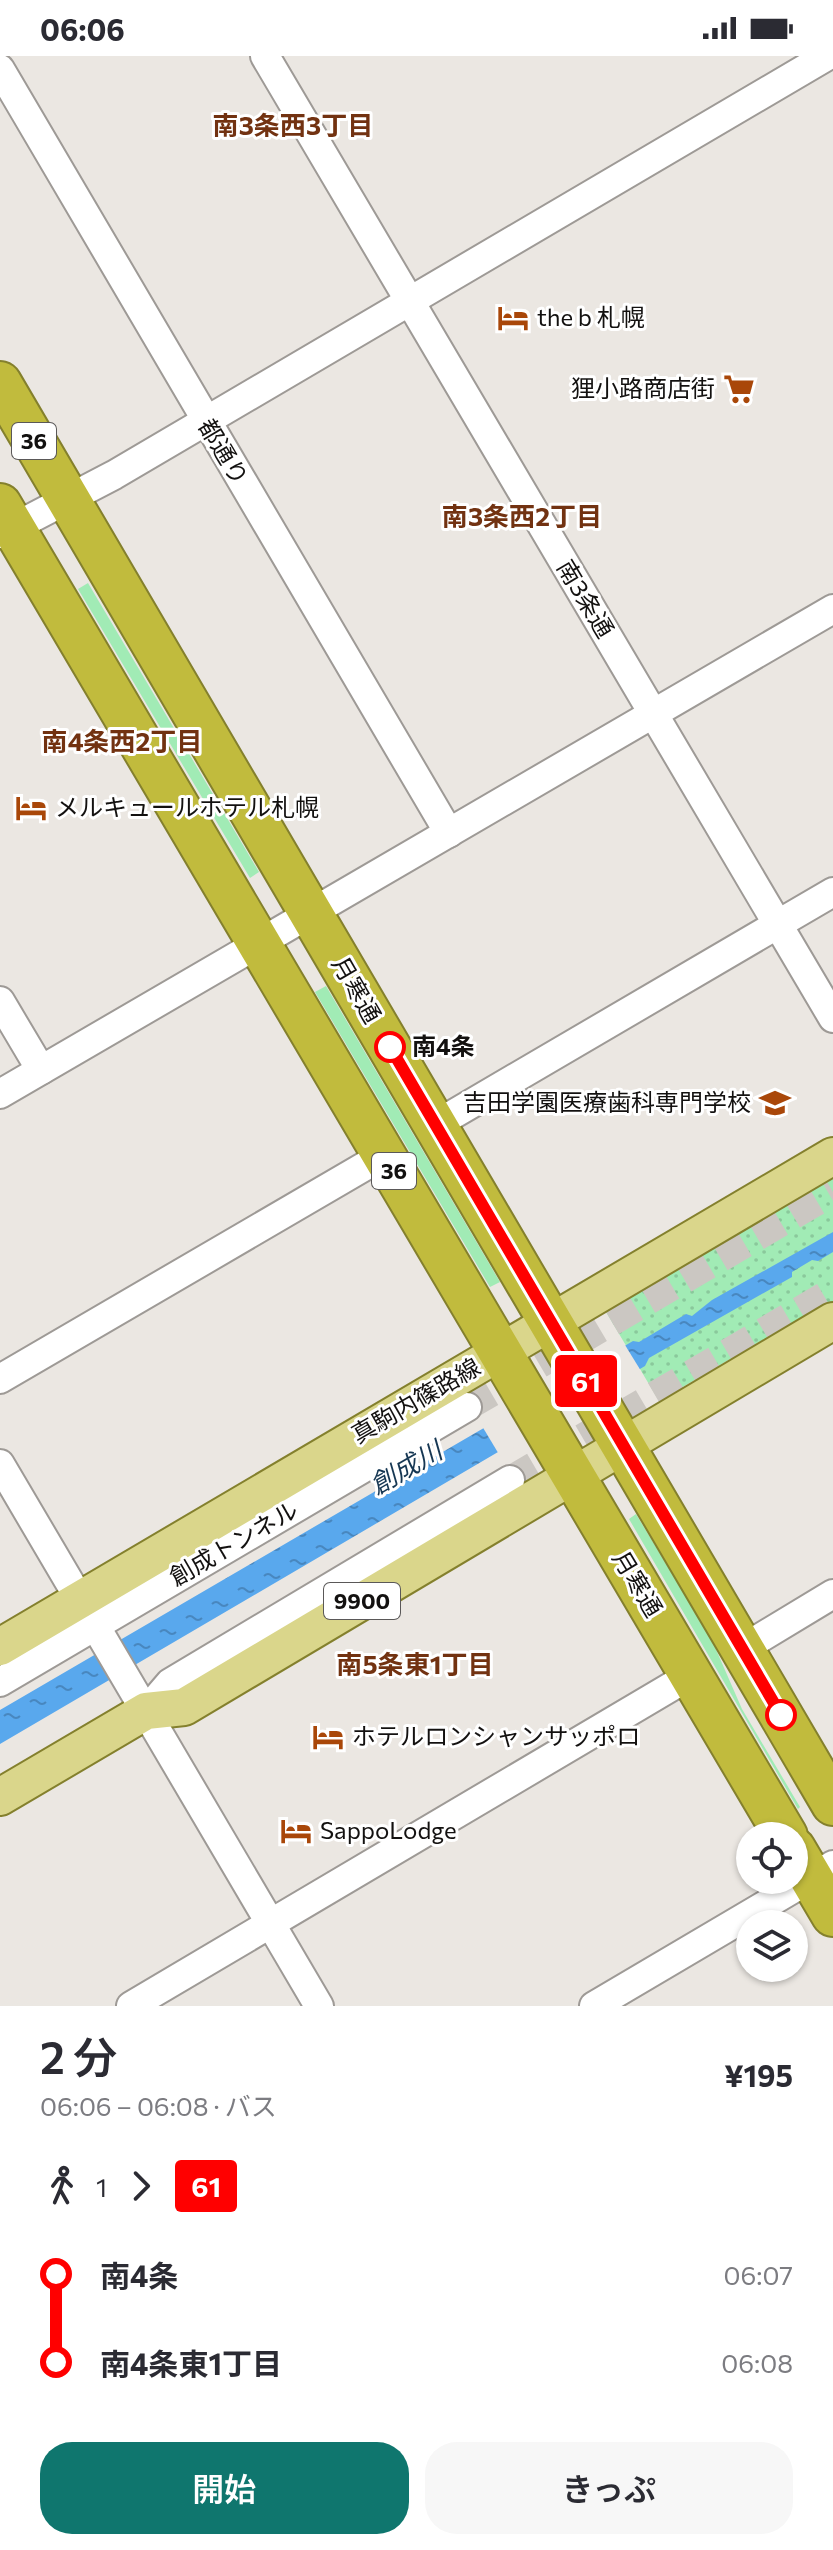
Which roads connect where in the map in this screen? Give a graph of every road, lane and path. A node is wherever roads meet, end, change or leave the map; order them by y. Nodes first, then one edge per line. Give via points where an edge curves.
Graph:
1 (265, 56) edge
2 (825, 63) edge
3 (0, 69) edge
4 (409, 302) junction
5 (0, 383) edge
6 (205, 422) junction
7 (68, 499) junction
8 (4, 523) edge
9 (833, 609) edge
10 (654, 714) junction
11 (449, 833) junction
12 (833, 892) edge
13 (312, 914) junction
14 (778, 924) junction
15 (259, 944) junction
16 (0, 1001) edge
17 (833, 1018) edge
18 (41, 1070) junction
19 (0, 1094) edge
20 (435, 1125) junction
21 (384, 1155) junction
22 (833, 1156) edge
23 (833, 1321) edge
24 (551, 1322) junction
25 (500, 1352) junction
26 (0, 1379) edge
27 (467, 1407) tunnel mouth
28 (623, 1446) junction
29 (0, 1464) edge
30 (574, 1476) junction
31 (510, 1480) tunnel mouth
32 (833, 1594) edge
33 (88, 1612) junction
34 (0, 1647) edge
35 (742, 1649) junction
36 (691, 1675) junction
37 (0, 1682) edge
38 (146, 1711) junction
39 (0, 1797) edge
40 (833, 1804) edge
41 (778, 1822) edge
42 (813, 1864) edge
43 (833, 1915) edge
44 (271, 1924) junction
45 (131, 2006) edge
46 (319, 2006) edge
47 (594, 2006) edge

1 - 4 street, 南3条通
2 - 4 street
3 - 6 street, 都通り
4 - 6 street
4 - 10 street, 南3条通
5 - 7 highway, 月寒通 / 36
6 - 7 street
6 - 11 street, 都通り
7 - 8 street
7 - 13 highway, 月寒通 / 36
8 - 15 highway, 月寒通 / 36
9 - 10 street
10 - 11 street
10 - 14 street, 南3条通
11 - 13 street
12 - 14 street
13 - 15 street
13 - 20 highway, 月寒通 / 36
14 - 17 street, 南3条通
14 - 20 street
15 - 18 street
15 - 21 highway, 月寒通 / 36
16 - 18 street
18 - 19 street
20 - 24 highway, 月寒通 / 36
21 - 25 highway, 月寒通 / 36
21 - 26 street
22 - 24 main road, 真駒内篠路線
23 - 28 main road, 9900
24 - 25 main road, 真駒内篠路線
24 - 28 highway, 月寒通 / 36
25 - 30 highway, 月寒通 / 36
25 - 33 main road, 真駒内篠路線
27 - 33 street, 創成トンネル
28 - 30 main road, 9900
28 - 35 highway, 月寒通 / 36
29 - 33 street
30 - 36 highway, 月寒通 / 36
30 - 38 main road, 9900 via 184,1707
31 - 38 street via 170,1683
32 - 35 street
33 - 34 main road, 真駒内篠路線
33 - 37 street, 創成トンネル
33 - 38 street
35 - 40 highway, 月寒通 / 36
36 - 41 highway, 月寒通 / 36
36 - 44 street
38 - 39 main road, 9900
38 - 44 street
42 - 43 highway
42 - 47 street
44 - 45 street
44 - 46 street

